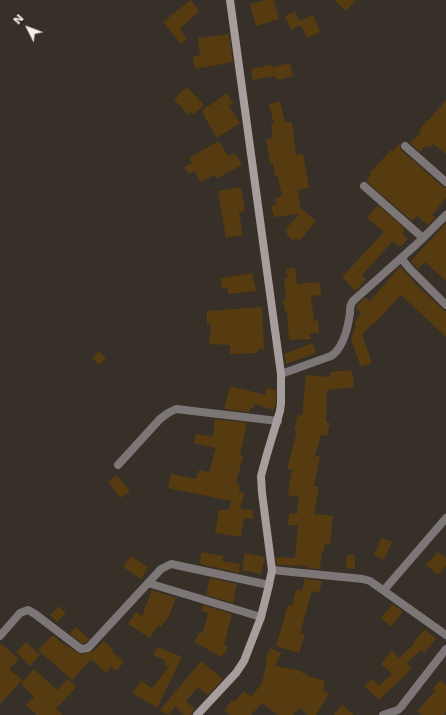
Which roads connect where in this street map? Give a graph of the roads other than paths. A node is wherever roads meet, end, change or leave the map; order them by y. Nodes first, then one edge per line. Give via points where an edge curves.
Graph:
1 (230, 0) edge
2 (405, 146) dead end
3 (446, 182) edge
4 (364, 186) dead end
5 (446, 216) edge
6 (423, 238) junction
7 (402, 258) junction
8 (446, 305) edge
9 (281, 374) junction
10 (278, 421) junction
11 (118, 465) dead end
12 (446, 518) edge
13 (272, 570) junction
14 (148, 583) junction
15 (269, 584) junction
16 (384, 590) junction
17 (261, 617) junction
18 (446, 635) edge
19 (0, 636) edge
20 (446, 649) edge
21 (197, 715) edge
22 (383, 715) edge

1 - 9 main road
2 - 3 street
4 - 6 street
5 - 6 street
6 - 7 street
7 - 8 street
7 - 9 street via 350,305 343,340 336,353
9 - 10 main road via 282,403
10 - 11 street via 176,409 160,419
10 - 13 main road via 261,476
12 - 16 street
13 - 15 main road
13 - 16 street via 363,579
14 - 15 street via 161,569 170,564
14 - 17 street
14 - 19 street via 85,650 28,610 20,613
15 - 17 main road
16 - 18 street
17 - 21 main road via 249,650 236,673
20 - 22 street via 401,707

